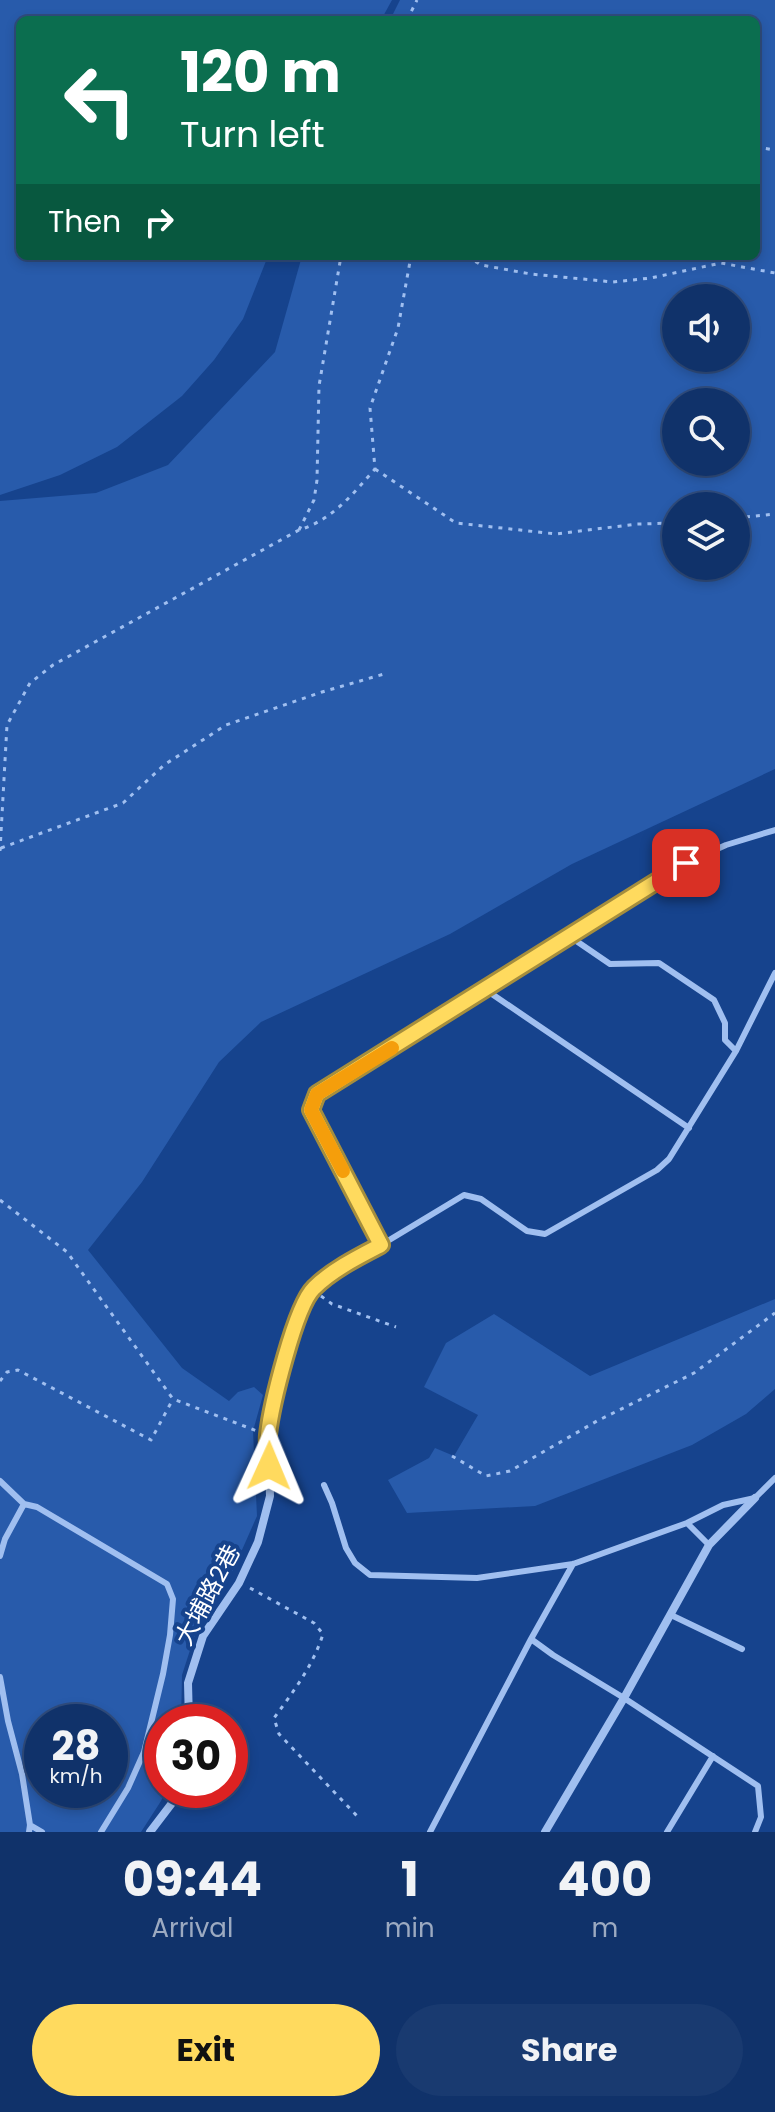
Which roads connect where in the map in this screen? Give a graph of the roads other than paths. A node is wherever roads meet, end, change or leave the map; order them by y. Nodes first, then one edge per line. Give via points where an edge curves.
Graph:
1 (775, 830) edge
2 (569, 936) junction
3 (775, 973) edge
4 (486, 990) junction
5 (736, 1051) junction
6 (689, 1128) junction
7 (381, 1245) junction
8 (775, 1478) edge
9 (0, 1481) edge
10 (324, 1485) dead end
11 (755, 1498) junction
12 (24, 1504) junction
13 (687, 1523) junction
14 (709, 1545) junction
15 (0, 1556) edge
16 (573, 1564) junction
17 (671, 1615) junction
18 (531, 1639) junction
19 (742, 1649) dead end
20 (0, 1677) edge
21 (624, 1698) junction
22 (189, 1704) edge
23 (713, 1756) junction
24 (168, 1808) edge
25 (30, 1828) edge
26 (42, 1832) edge
27 (101, 1832) edge
28 (150, 1832) edge
29 (430, 1832) edge
30 (545, 1832) edge
31 (667, 1832) edge
32 (755, 1832) edge

1 - 2 lane via 686,863
2 - 4 lane
2 - 5 lane via 610,964 659,963 714,1000 725,1023 725,1040
3 - 5 lane
4 - 6 lane
4 - 7 lane via 317,1094 311,1110
5 - 6 lane
6 - 7 lane via 657,1170 545,1234 527,1231 481,1199 464,1195
7 - 22 street, 大埔路2巷 via 311,1290 302,1305 268,1435 270,1496 258,1542 239,1583 203,1636 188,1683
8 - 11 lane
9 - 12 lane
10 - 16 lane via 346,1548 370,1575 477,1578
11 - 13 lane via 723,1505
11 - 14 street
12 - 15 lane
12 - 27 lane via 167,1584 173,1599 163,1674 144,1752
13 - 14 lane
13 - 16 lane
14 - 17 street
16 - 18 lane
17 - 19 lane
17 - 21 street
18 - 21 lane
18 - 29 lane
20 - 25 lane
21 - 23 lane
21 - 30 street
23 - 31 lane
23 - 32 lane via 758,1786 761,1817
24 - 28 street
25 - 26 lane

